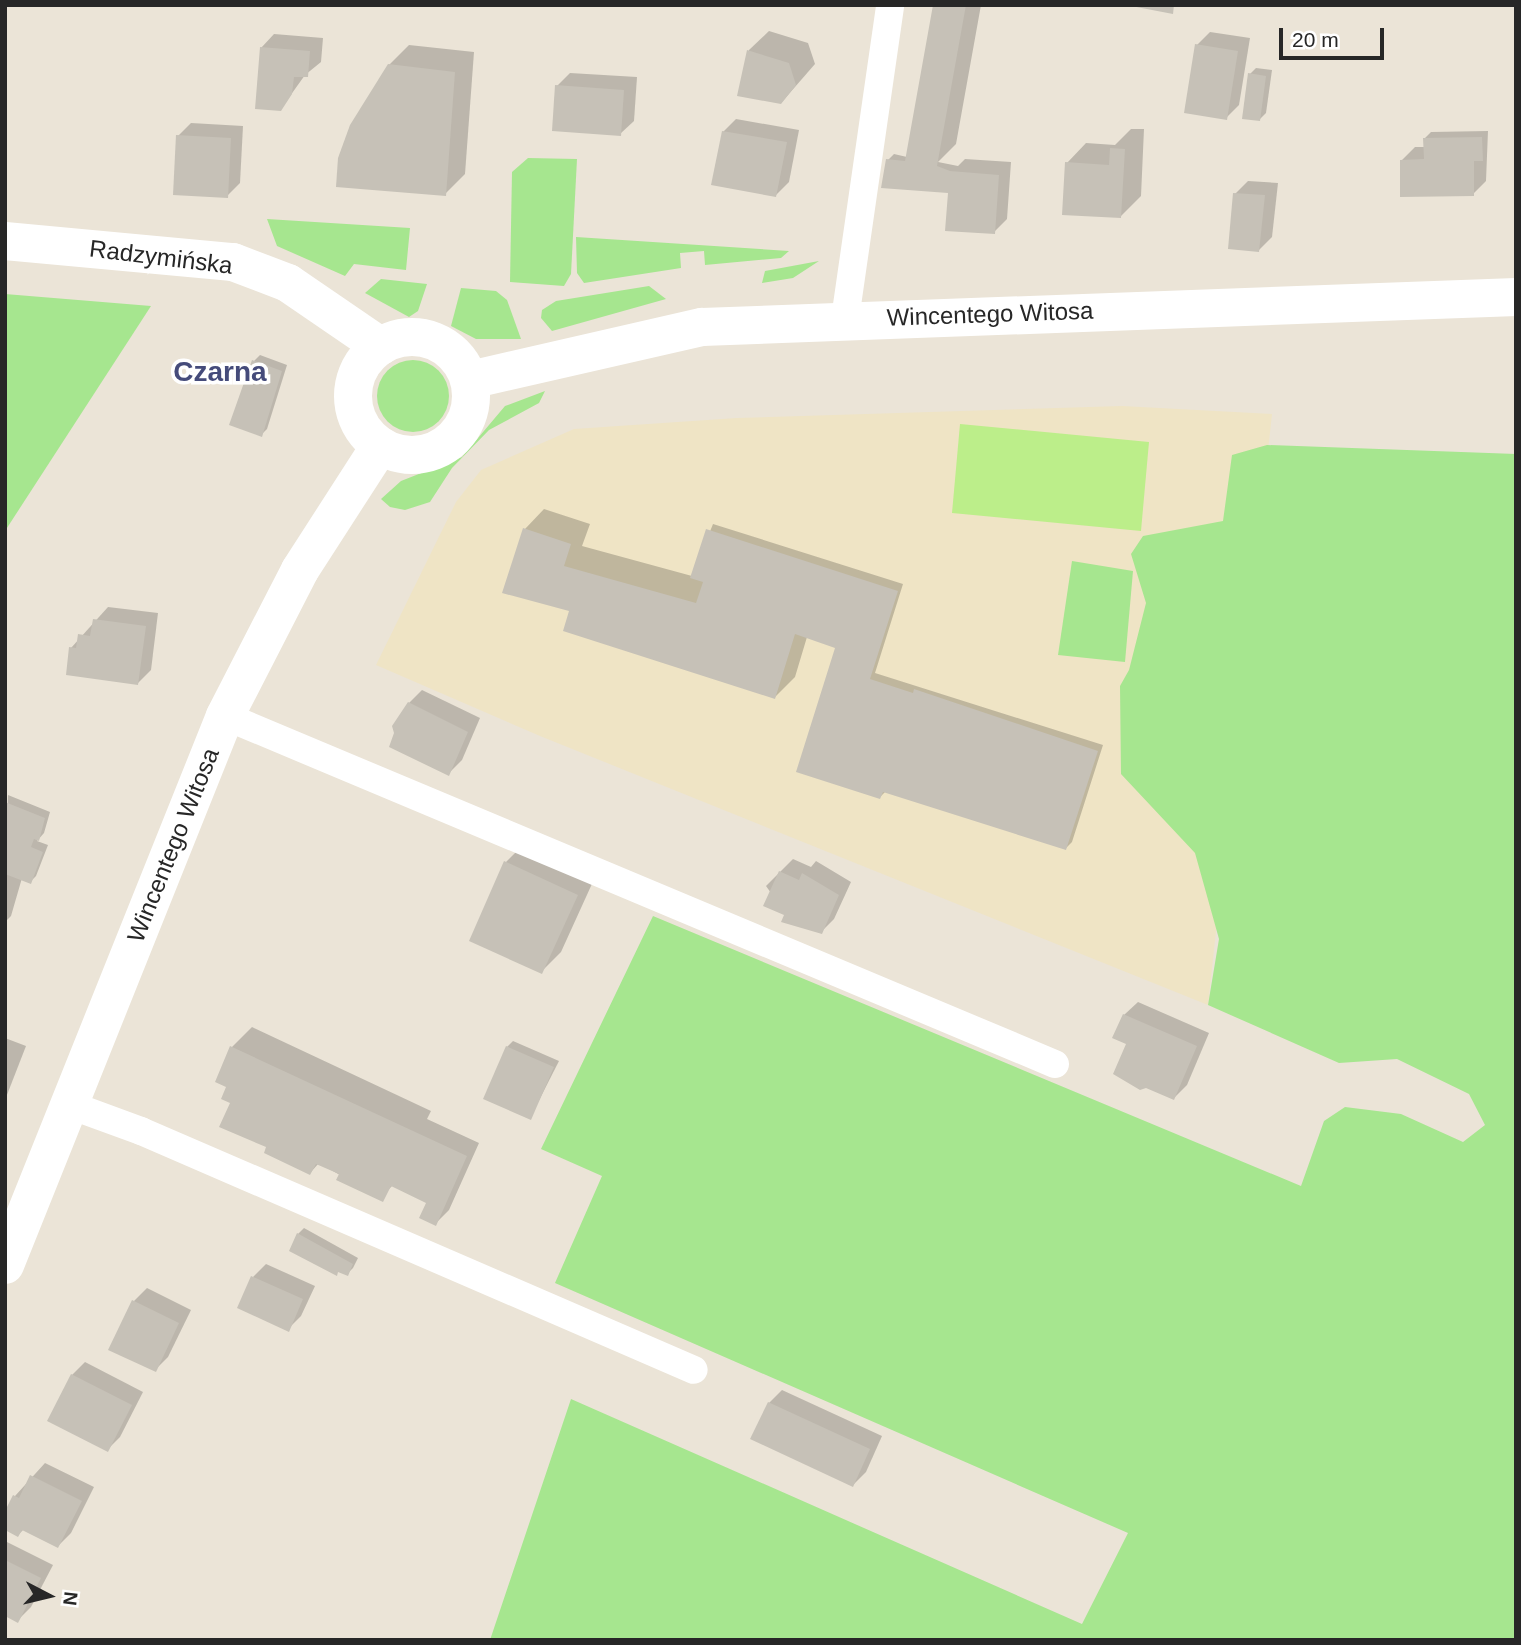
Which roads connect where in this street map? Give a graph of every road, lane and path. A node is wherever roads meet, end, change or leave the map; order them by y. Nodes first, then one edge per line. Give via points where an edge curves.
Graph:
1 (890, 5) edge
2 (5, 240) edge
3 (1516, 297) edge
4 (845, 319) junction
5 (380, 346) junction
6 (470, 380) junction
7 (380, 446) junction
8 (225, 716) junction
9 (1055, 1064) dead end
10 (70, 1105) junction
11 (6, 1262) edge
12 (694, 1370) dead end

1 - 4 street
2 - 5 main road, Radzymińska via 233,262 288,283
3 - 4 main road, Wincentego Witosa
4 - 6 main road, Wincentego Witosa via 702,327
5 - 6 main road via 397,338 433,340 449,349
5 - 7 main road via 365,359 353,396 366,433
6 - 7 main road via 472,400 456,437 420,455 399,454
7 - 8 main road, Wincentego Witosa via 300,570
8 - 9 street
8 - 10 main road, Wincentego Witosa
10 - 11 main road, Wincentego Witosa
10 - 12 street via 141,1131

